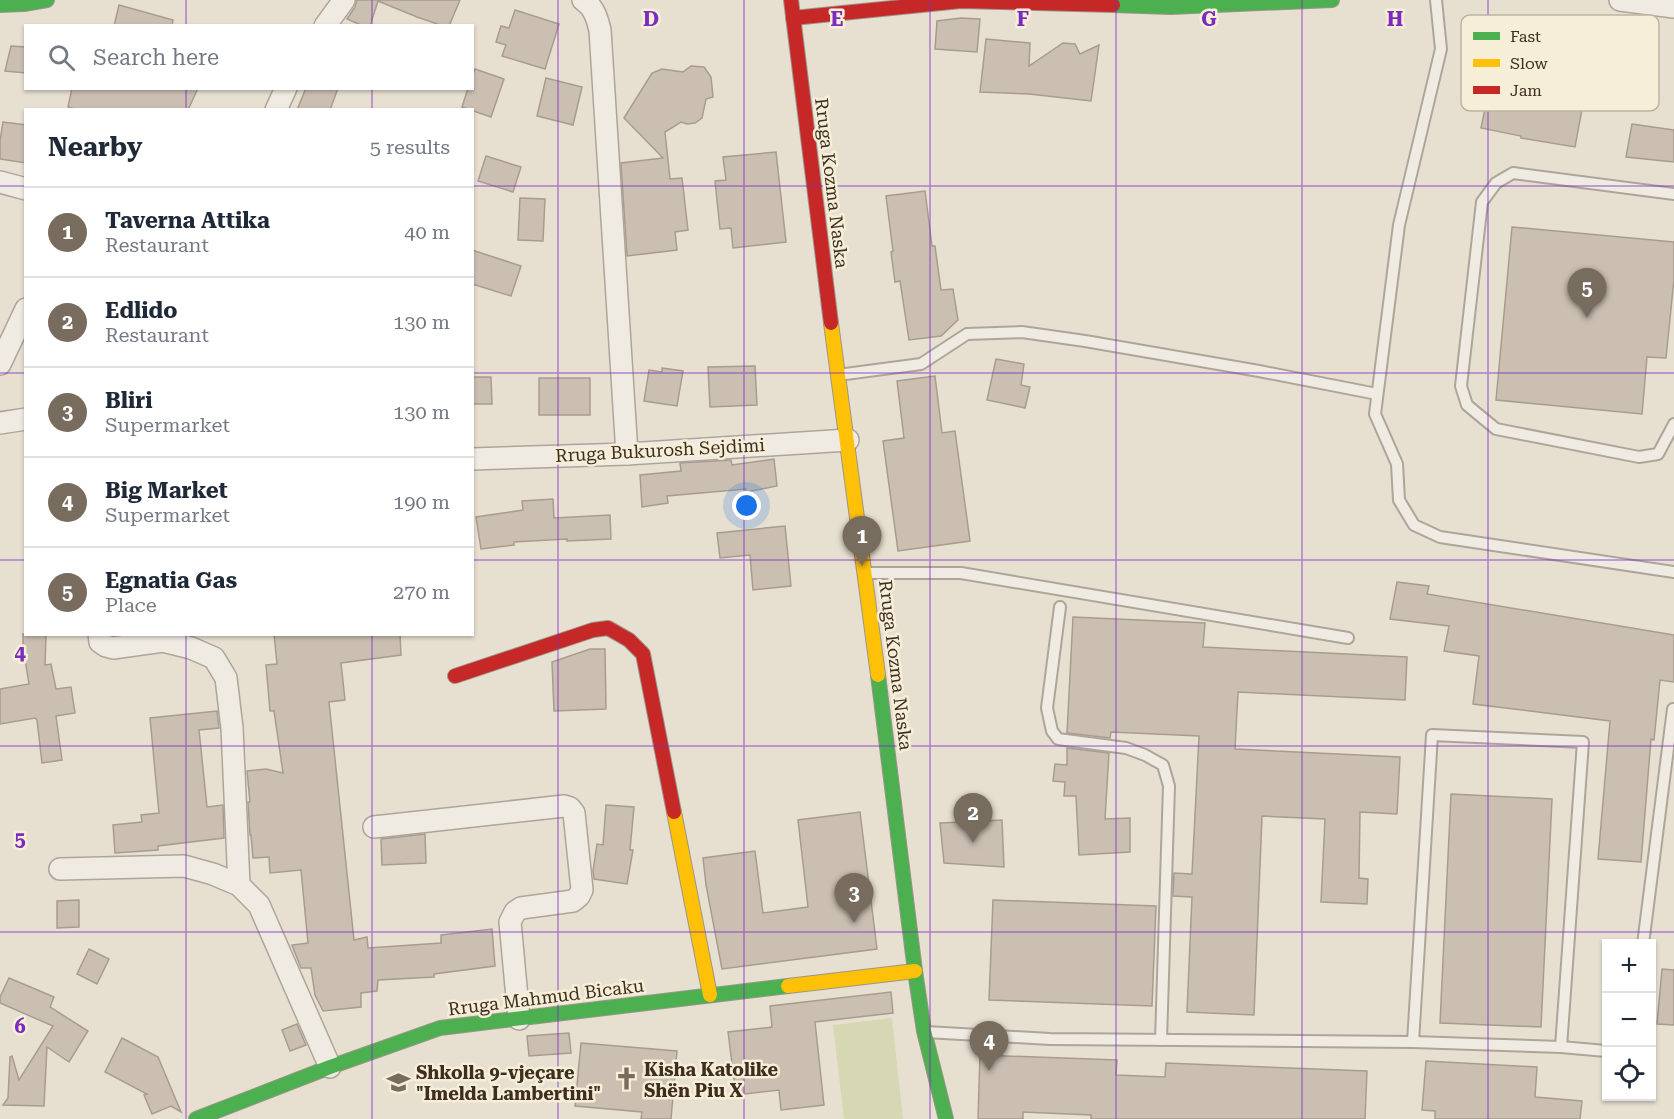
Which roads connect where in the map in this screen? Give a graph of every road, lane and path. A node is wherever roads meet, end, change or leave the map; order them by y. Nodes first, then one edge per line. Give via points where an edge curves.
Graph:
1 (47, 0) edge
2 (344, 0) edge
3 (583, 0) edge
4 (791, 0) edge
5 (1332, 0) edge
6 (1436, 0) edge
7 (1620, 0) edge
8 (0, 5) edge
9 (1674, 7) edge
10 (793, 18) junction
11 (326, 24) edge
12 (285, 90) edge
13 (277, 108) edge
14 (0, 182) edge
15 (24, 188) edge
16 (1674, 194) edge
17 (24, 313) edge
18 (0, 364) edge
19 (838, 375) junction
20 (1377, 394) junction
21 (24, 419) edge
22 (0, 423) edge
23 (1674, 424) edge
24 (848, 440) junction
25 (627, 454) junction
26 (474, 459) edge
27 (1674, 572) edge
28 (866, 573) junction
29 (1060, 607) dead end
30 (99, 636) edge
31 (1348, 638) dead end
32 (455, 676) dead end
33 (1673, 709) edge
34 (374, 827) dead end
35 (60, 869) dead end
36 (239, 885) junction
37 (1644, 939) edge
38 (915, 971) junction
39 (710, 995) junction
40 (519, 1019) junction
41 (924, 1031) junction
42 (1161, 1040) junction
43 (1413, 1042) junction
44 (1561, 1047) junction
45 (1602, 1051) edge
46 (330, 1067) junction
47 (196, 1119) edge
48 (946, 1119) edge

1 - 8 street
2 - 11 street
3 - 25 street via 594,11 600,30
4 - 10 street, Rruga Kozma Naska
5 - 10 street via 1171,8 961,1
6 - 20 lane via 1441,49 1399,225
7 - 9 street
10 - 19 street, Rruga Kozma Naska
12 - 13 street
14 - 15 street
16 - 23 lane via 1513,173 1496,183 1482,202 1461,386 1467,405 1496,429 1639,457 1658,454
17 - 18 street
19 - 20 lane via 921,364 967,334 1022,332
19 - 24 street, Rruga Kozma Naska
20 - 27 lane via 1374,414 1397,464 1399,500 1413,525 1440,537
21 - 22 street
24 - 25 street, Rruga Bukurosh Sejdimi
24 - 28 street, Rruga Kozma Naska
25 - 26 street, Rruga Bukurosh Sejdimi
28 - 31 lane via 961,573
28 - 38 street, Rruga Kozma Naska
29 - 42 lane via 1047,708 1052,731 1058,739 1126,748 1145,755 1163,765 1169,786
30 - 36 street via 100,642 113,648 163,641 191,648 214,658 226,678
32 - 39 street via 608,628 643,654
33 - 37 lane
34 - 40 street via 564,806 574,813 582,890 579,896 573,901 521,908 510,922
35 - 36 street via 184,866
36 - 46 street via 259,905
38 - 39 street, Rruga Mahmud Bicaku
38 - 41 street, Rruga Kozma Naska
39 - 40 street, Rruga Mahmud Bicaku
40 - 46 street, Rruga Mahmud Bicaku via 440,1028
41 - 42 lane via 1050,1039
41 - 48 street, Rruga Kozma Naska
42 - 43 lane
43 - 44 lane
43 - 44 lane via 1431,735 1583,742
44 - 45 lane
46 - 47 street, Rruga Mahmud Bicaku

